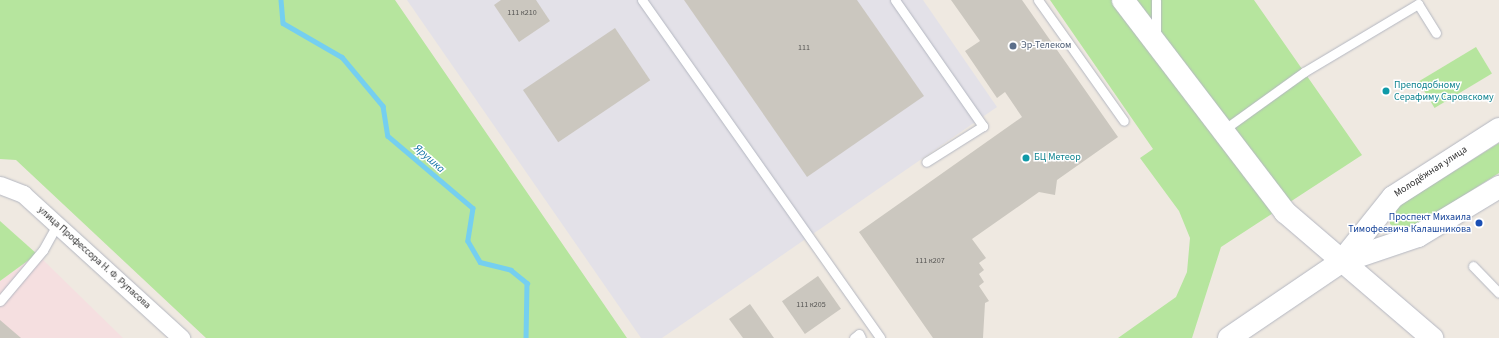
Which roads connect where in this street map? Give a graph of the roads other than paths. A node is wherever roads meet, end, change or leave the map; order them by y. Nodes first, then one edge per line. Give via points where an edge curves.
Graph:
1 (642, 0) edge
2 (895, 0) edge
3 (1038, 0) edge
4 (1123, 0) edge
5 (1156, 0) edge
6 (1436, 33) dead end
7 (1156, 44) junction
8 (1124, 121) dead end
9 (1499, 129) edge
10 (1222, 131) junction
11 (926, 162) dead end
12 (1, 184) edge
13 (1499, 187) edge
14 (57, 225) junction
15 (1341, 262) junction
16 (1473, 266) dead end
17 (1499, 293) edge
18 (0, 301) edge
19 (181, 338) edge
20 (854, 338) edge
21 (861, 338) edge
22 (880, 338) edge
23 (1229, 338) edge
24 (1432, 338) edge

1 - 22 lane
2 - 11 lane via 983,126
3 - 8 lane
4 - 7 main road
5 - 7 lane
6 - 10 lane via 1418,4 1304,72
7 - 10 main road
9 - 15 main road, Молодёжная улица via 1393,196
10 - 15 main road via 1285,212
12 - 14 street, улица Профессора Н. Ф. Рупасова via 23,194
13 - 15 main road, Молодёжная улица via 1418,236
14 - 18 lane via 43,250
14 - 19 street, улица Профессора Н. Ф. Рупасова
15 - 23 main road, Молодёжная улица
15 - 24 main road
16 - 17 lane
20 - 21 lane via 859,334

